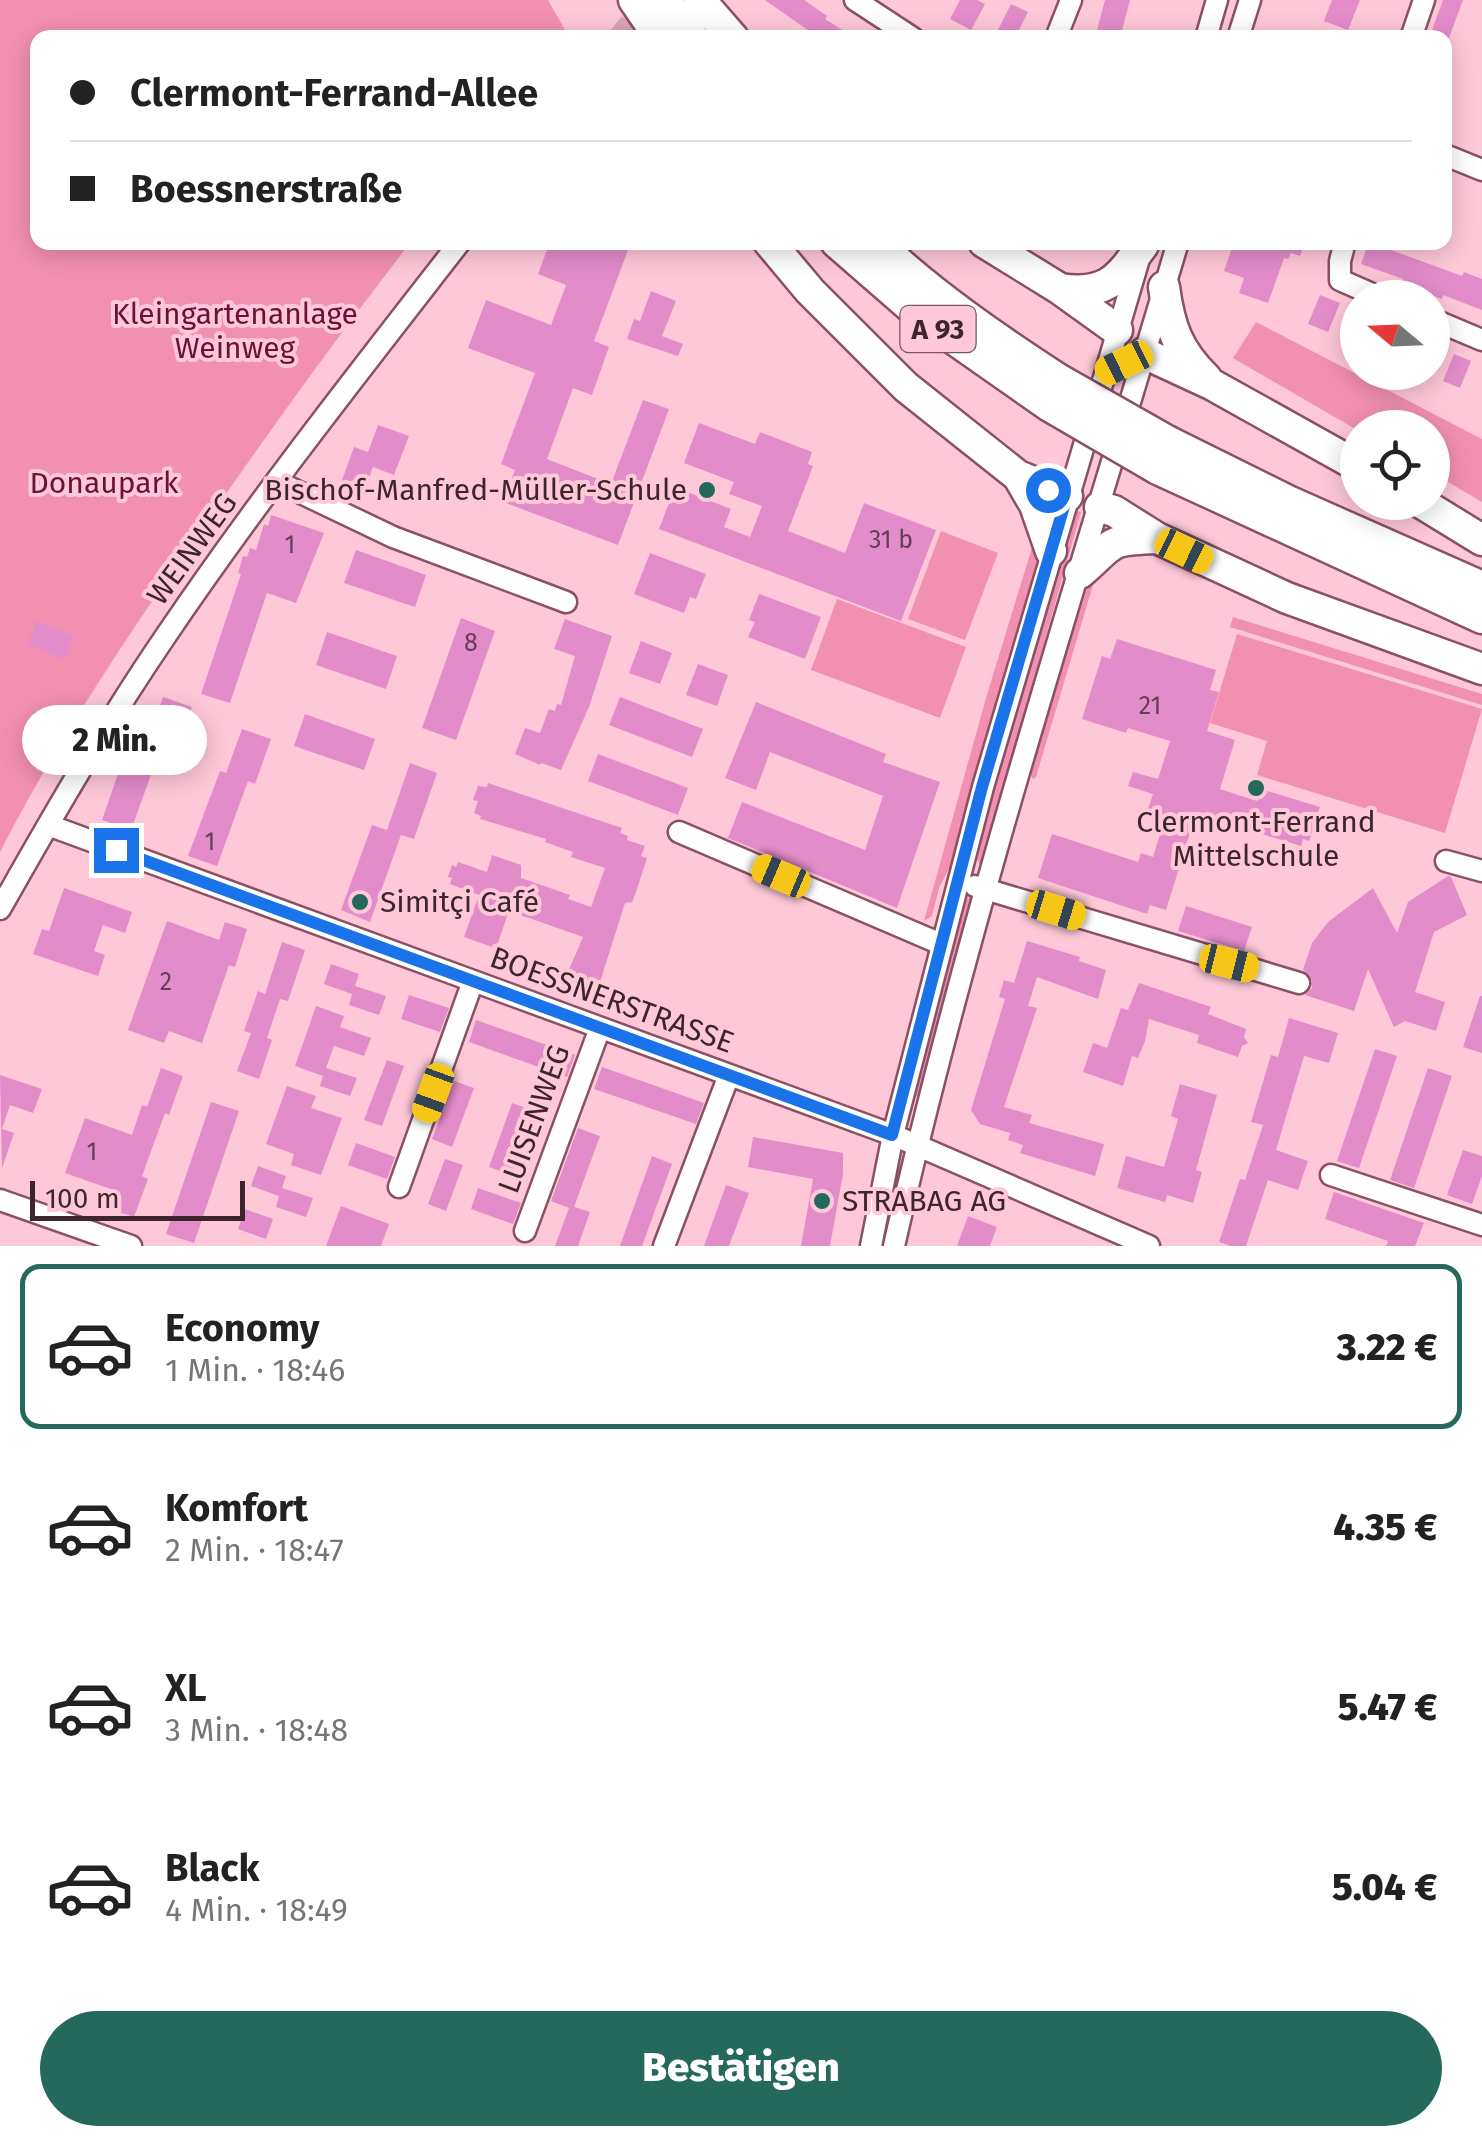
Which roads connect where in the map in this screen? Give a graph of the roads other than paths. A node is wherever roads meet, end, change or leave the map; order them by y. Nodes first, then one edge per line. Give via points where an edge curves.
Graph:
1 (621, 0) edge
2 (634, 0) edge
3 (666, 0) edge
4 (700, 0) edge
5 (1071, 0) edge
6 (1218, 0) edge
7 (1250, 0) edge
8 (1424, 0) edge
9 (865, 3) edge
10 (634, 30) edge
11 (655, 30) edge
12 (687, 30) edge
13 (726, 30) edge
14 (902, 30) edge
15 (1059, 30) edge
16 (1209, 30) edge
17 (1241, 30) edge
18 (1414, 30) edge
19 (1452, 158) edge
20 (1482, 170) edge
21 (454, 250) edge
22 (776, 250) edge
23 (845, 250) edge
24 (886, 250) edge
25 (997, 250) edge
26 (1138, 250) edge
27 (1141, 250) edge
28 (1176, 250) edge
29 (1343, 250) edge
30 (1340, 280) edge
31 (1164, 287) junction
32 (1060, 290) junction
33 (1450, 327) edge
34 (1118, 330) junction
35 (1482, 340) edge
36 (1144, 353) junction
37 (1105, 372) junction
38 (1211, 384) junction
39 (1053, 392) junction
40 (1164, 455) junction
41 (1340, 456) edge
42 (1110, 474) junction
43 (1018, 476) junction
44 (278, 482) junction
45 (1067, 496) junction
46 (1100, 506) junction
47 (1449, 520) edge
48 (1157, 538) junction
49 (1482, 540) edge
50 (1051, 551) junction
51 (1080, 573) junction
52 (1482, 587) edge
53 (566, 602) dead end
54 (1482, 618) edge
55 (1482, 669) edge
56 (48, 825) junction
57 (680, 832) dead end
58 (1446, 861) dead end
59 (1482, 872) edge
60 (958, 881) junction
61 (985, 889) junction
62 (0, 910) edge
63 (941, 944) junction
64 (473, 981) junction
65 (1299, 983) dead end
66 (600, 1028) junction
67 (729, 1075) junction
68 (892, 1135) junction
69 (917, 1145) junction
70 (1331, 1175) dead end
71 (399, 1187) dead end
72 (0, 1200) edge
73 (1482, 1225) edge
74 (525, 1232) dead end
75 (131, 1246) edge
76 (664, 1246) edge
77 (872, 1246) edge
78 (894, 1246) edge
79 (1150, 1246) edge

1 - 10 highway
2 - 11 highway
3 - 12 highway
4 - 13 highway
5 - 15 street
6 - 16 street
7 - 17 street
8 - 18 street
9 - 14 street
19 - 20 street
21 - 44 street, WEINWEG
22 - 43 highway via 879,363
23 - 39 highway, A 93 via 921,316
24 - 39 highway, A 93
25 - 32 highway
26 - 32 highway via 1108,285
27 - 34 street
28 - 31 street
29 - 30 street
31 - 36 street
31 - 38 highway via 1172,334
32 - 34 highway
33 - 35 street
34 - 36 street
34 - 37 street
36 - 37 street
36 - 38 highway
36 - 42 street
37 - 45 street
38 - 41 highway
39 - 40 highway, A 93, bridge
40 - 52 highway, A 93 via 1288,501
40 - 54 highway, A 93
42 - 45 street
42 - 46 street
43 - 45 highway
43 - 50 highway
44 - 53 street via 393,537
44 - 56 street, WEINWEG via 164,638
45 - 46 street
45 - 50 street
46 - 48 highway
46 - 51 street
47 - 49 highway
48 - 51 highway via 1113,542
48 - 55 highway via 1287,598
50 - 60 street
51 - 61 street
56 - 62 street, WEINWEG
56 - 64 street, BOESSNERSTRASSE
57 - 63 street
58 - 59 street
60 - 61 street
60 - 63 street
61 - 65 street
61 - 69 street
63 - 68 street
64 - 66 street, BOESSNERSTRASSE
64 - 71 street
66 - 67 street, BOESSNERSTRASSE
66 - 74 street, LUISENWEG
67 - 68 street, BOESSNERSTRASSE
67 - 76 street
68 - 69 street, BOESSNERSTRASSE
68 - 77 street
69 - 78 street
69 - 79 street, BOESSNERSTRASSE
70 - 73 street
72 - 75 street

